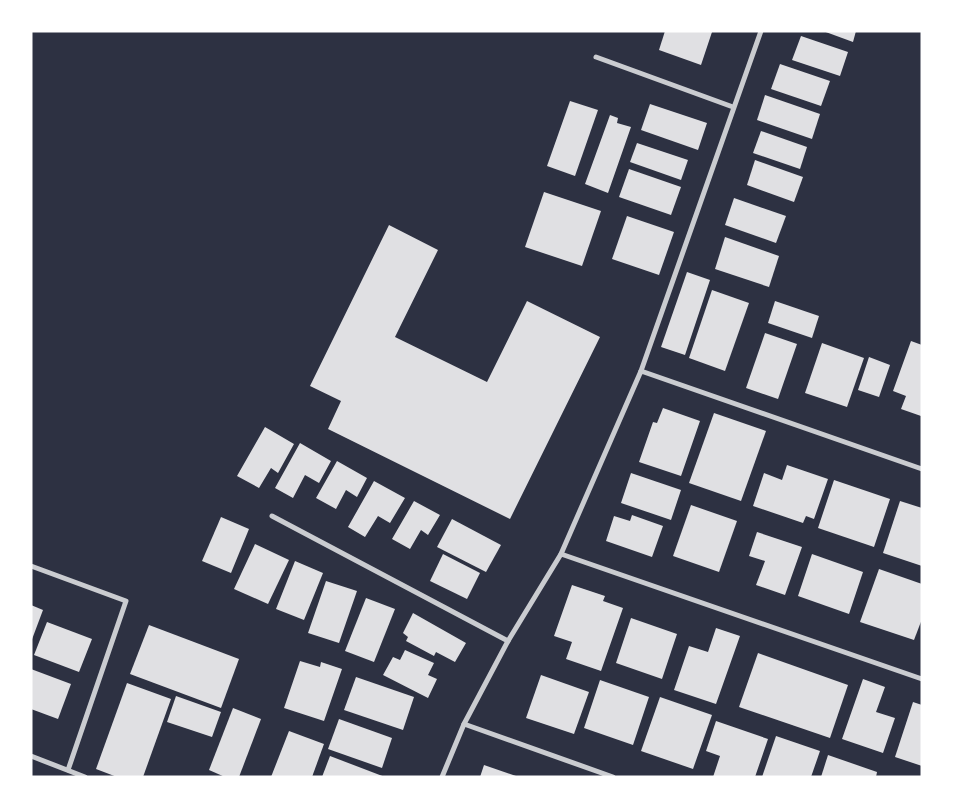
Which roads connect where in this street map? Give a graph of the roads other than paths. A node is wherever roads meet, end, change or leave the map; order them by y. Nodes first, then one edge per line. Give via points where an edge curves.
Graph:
1 (761, 31) edge
2 (596, 57) dead end
3 (733, 107) junction
4 (641, 371) junction
5 (922, 469) edge
6 (272, 516) dead end
7 (561, 554) junction
8 (31, 566) edge
9 (508, 641) junction
10 (922, 679) edge
11 (464, 724) junction
12 (31, 756) edge
13 (68, 770) junction
14 (85, 777) edge
15 (442, 777) edge
16 (613, 777) edge

1 - 3 street
2 - 3 street
3 - 4 street
4 - 5 street
4 - 7 street
6 - 9 street
7 - 9 street
7 - 10 street
8 - 13 street via 126,601
9 - 11 street
11 - 15 street
11 - 16 street
12 - 13 street
13 - 14 street

